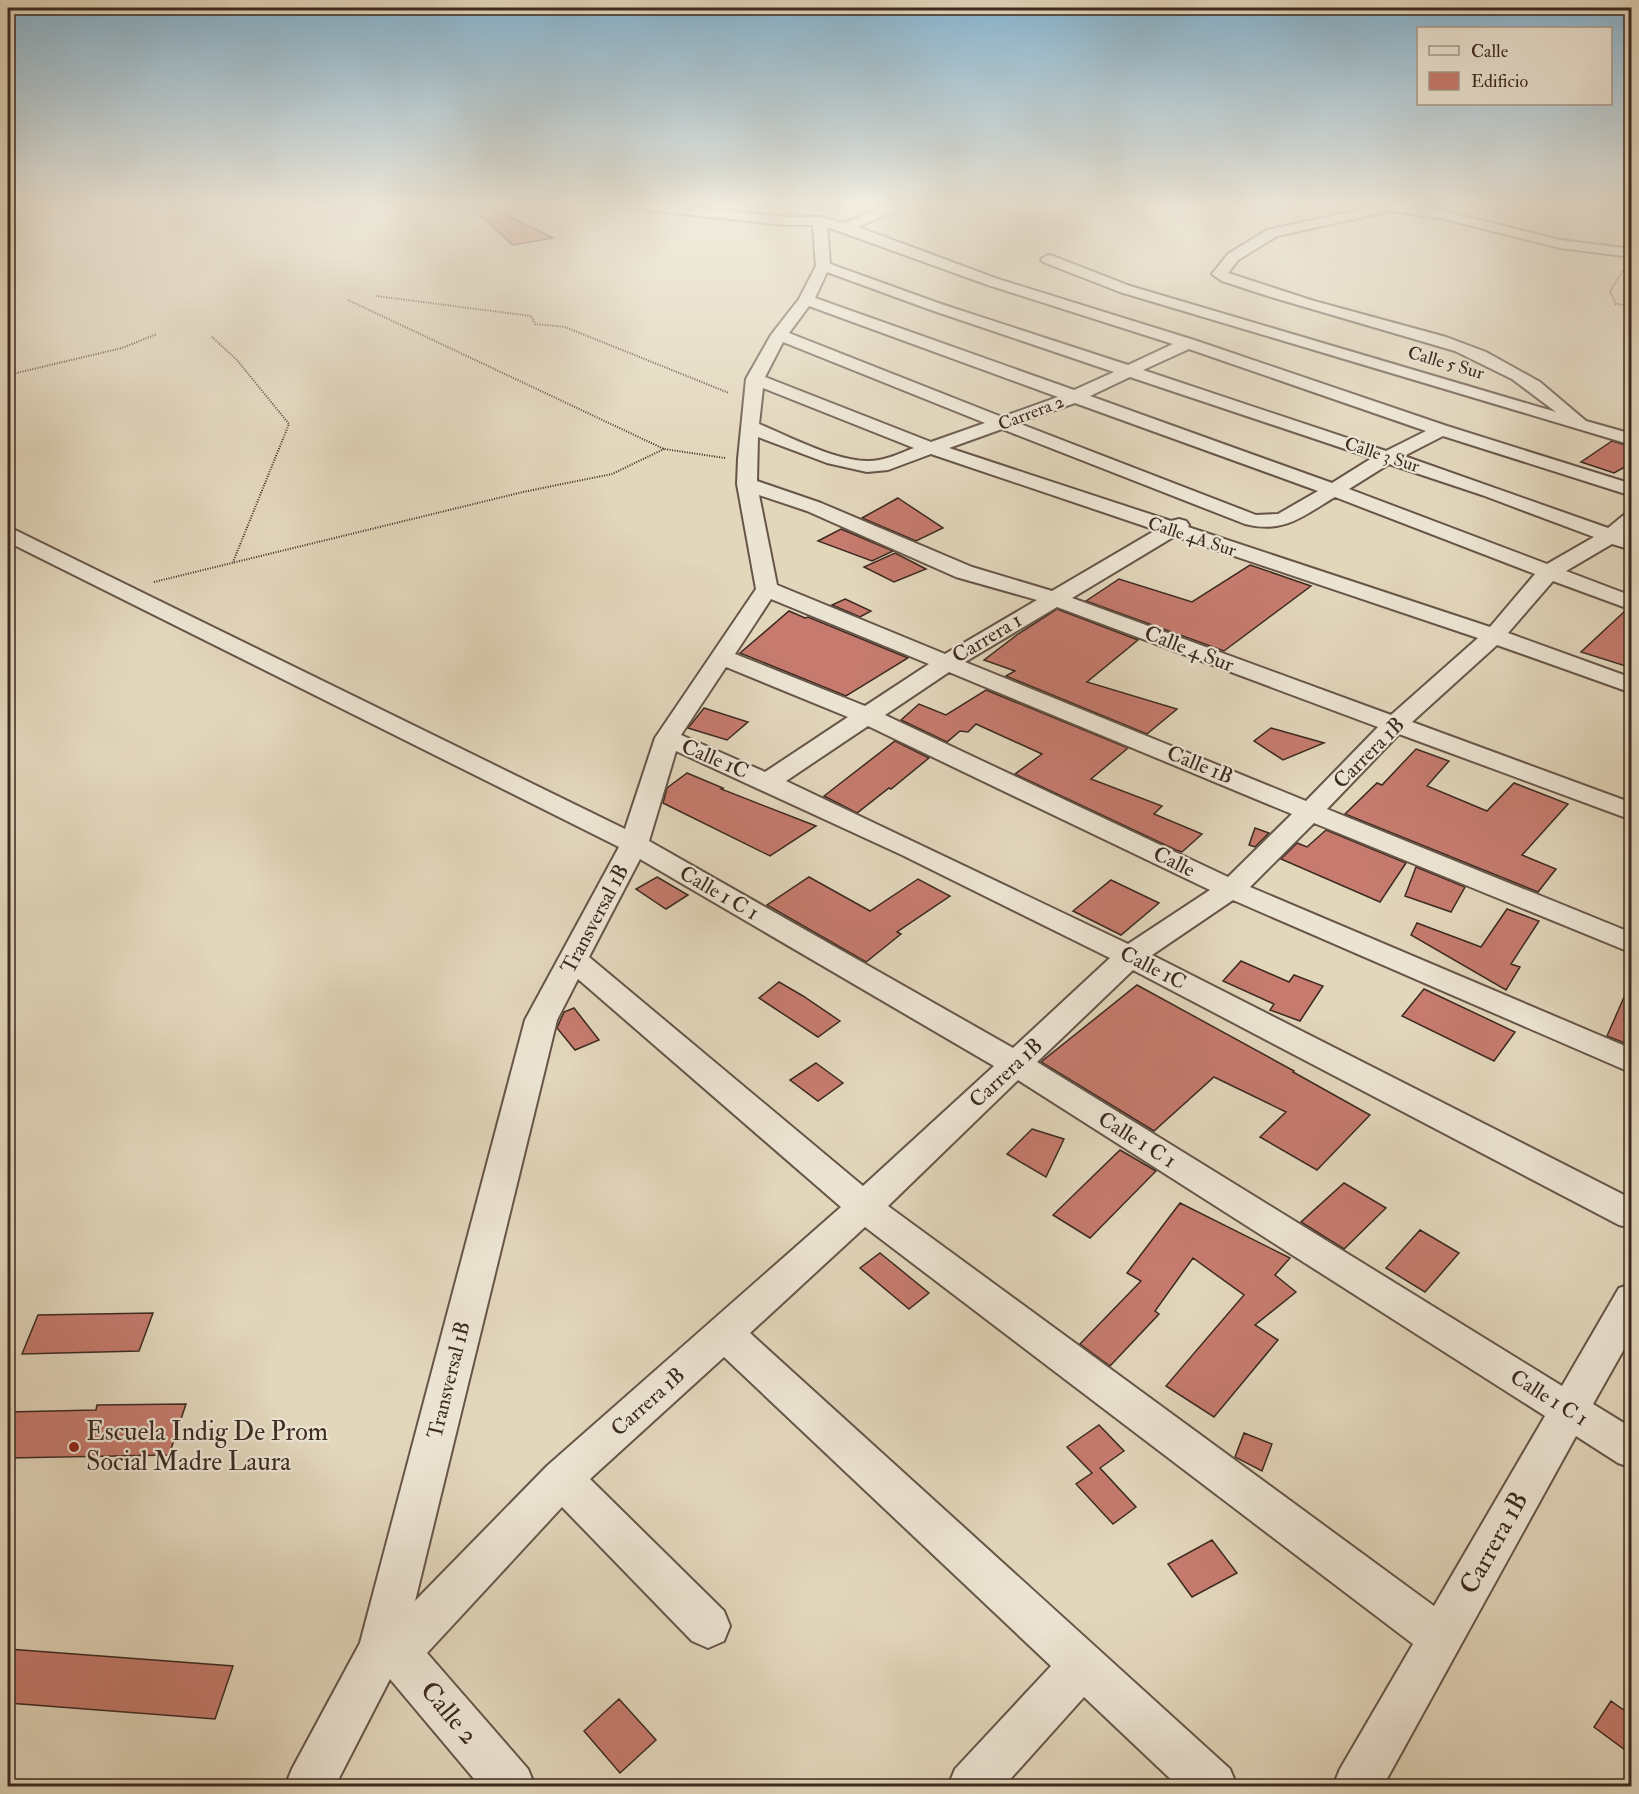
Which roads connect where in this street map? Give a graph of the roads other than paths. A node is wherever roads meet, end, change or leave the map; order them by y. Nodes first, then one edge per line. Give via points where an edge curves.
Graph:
1 (813, 287) edge
2 (880, 287) edge
3 (1008, 287) edge
4 (1119, 287) edge
5 (1254, 287) edge
6 (806, 300) junction
7 (1305, 303) junction
8 (1286, 310) dead end
9 (1267, 318) dead end
10 (1248, 325) junction
11 (779, 335) junction
12 (1188, 343) junction
13 (1207, 350) junction
14 (1130, 372) junction
15 (755, 378) junction
16 (1074, 397) junction
17 (1005, 423) junction
18 (1579, 423) junction
19 (750, 427) junction
20 (1441, 430) junction
21 (1632, 440) edge
22 (931, 448) junction
23 (1388, 457) junction
24 (747, 484) junction
25 (1334, 490) junction
26 (1632, 490) edge
27 (1216, 507) junction
28 (1170, 530) junction
29 (1624, 533) edge
30 (8, 534) edge
31 (1549, 572) junction
32 (767, 589) junction
33 (1053, 598) junction
34 (1632, 604) edge
35 (1494, 636) junction
36 (720, 656) junction
37 (948, 662) junction
38 (1632, 686) edge
39 (867, 716) junction
40 (1394, 726) junction
41 (667, 738) junction
42 (767, 782) junction
43 (1311, 811) junction
44 (1632, 812) edge
45 (634, 844) junction
46 (1231, 890) junction
47 (1632, 944) edge
48 (1130, 956) junction
49 (574, 960) junction
50 (1632, 1062) edge
51 (1016, 1064) junction
52 (864, 1207) junction
53 (1632, 1215) edge
54 (1632, 1299) edge
55 (724, 1333) junction
56 (1568, 1409) junction
57 (1632, 1450) edge
58 (562, 1479) junction
59 (708, 1626) dead end
60 (1442, 1638) junction
61 (389, 1651) junction
62 (1083, 1665) junction
63 (309, 1786) edge
64 (511, 1786) edge
65 (972, 1786) edge
66 (1213, 1786) edge
67 (1357, 1786) edge

1 - 6 street
2 - 14 street, Calle 3 Sur
3 - 12 street
4 - 10 street, Calle 5 Sur
5 - 7 street
6 - 11 street
6 - 16 street
7 - 8 street
7 - 18 street via 1474,352 1517,374
9 - 10 street
10 - 13 street
10 - 18 street, Calle 5 Sur
11 - 15 street
11 - 17 street
12 - 13 street
12 - 14 street, Carrera 2
13 - 20 street
14 - 16 street, Carrera 2
14 - 23 street, Calle 3 Sur
15 - 19 street
15 - 22 street, Calle 4A Sur
16 - 17 street, Carrera 2
16 - 25 street
17 - 22 street, Carrera 2
17 - 27 street
18 - 21 street, Calle 5 Sur
19 - 22 street, Carrera 2 via 867,468
19 - 24 street
20 - 23 street
20 - 26 street
22 - 28 street, Calle 4A Sur
23 - 25 street
23 - 29 street, Calle 3 Sur
24 - 32 street
24 - 33 street, Calle 4 Sur via 814,507 964,572
25 - 27 street via 1274,522 1252,520
25 - 31 street
27 - 28 street, Carrera 1
28 - 33 street, Carrera 1
28 - 35 street, Calle 4A Sur
29 - 31 street, Carrera 1B
30 - 45 street, Calle 1 C 1
31 - 34 street
31 - 35 street, Carrera 1B
32 - 36 street, Transversal 1B
32 - 37 street, Calle 1B
33 - 37 street, Carrera 1
33 - 40 street, Calle 4 Sur
35 - 38 street, Calle 4A Sur
35 - 40 street, Carrera 1B
36 - 39 street, Calle
36 - 41 street, Transversal 1B
37 - 39 street, Carrera 1
37 - 43 street, Calle 1B
39 - 42 street, Carrera 1
39 - 46 street, Calle
40 - 43 street, Carrera 1B
40 - 44 street, Calle 4 Sur
41 - 42 street, Calle 1C
41 - 45 street, Transversal 1B
42 - 48 street, Calle 1C
43 - 46 street, Carrera 1B
43 - 47 street, Calle 1B
45 - 49 street, Transversal 1B
45 - 51 street, Calle 1 C 1
46 - 48 street, Carrera 1B
46 - 50 street, Calle
48 - 51 street, Carrera 1B
48 - 53 street, Calle 1C
49 - 52 street
49 - 61 street, Transversal 1B via 542,1020
51 - 52 street, Carrera 1B
51 - 56 street, Calle 1 C 1
52 - 55 street, Carrera 1B
52 - 60 street
54 - 56 street, Carrera 1B
55 - 58 street, Carrera 1B
55 - 62 street
56 - 57 street, Calle 1 C 1
56 - 60 street, Carrera 1B
58 - 59 street
58 - 61 street, Carrera 1B
60 - 67 street, Carrera 1B
61 - 63 street, Carrera 1B
61 - 64 street, Calle 2
62 - 65 street
62 - 66 street

